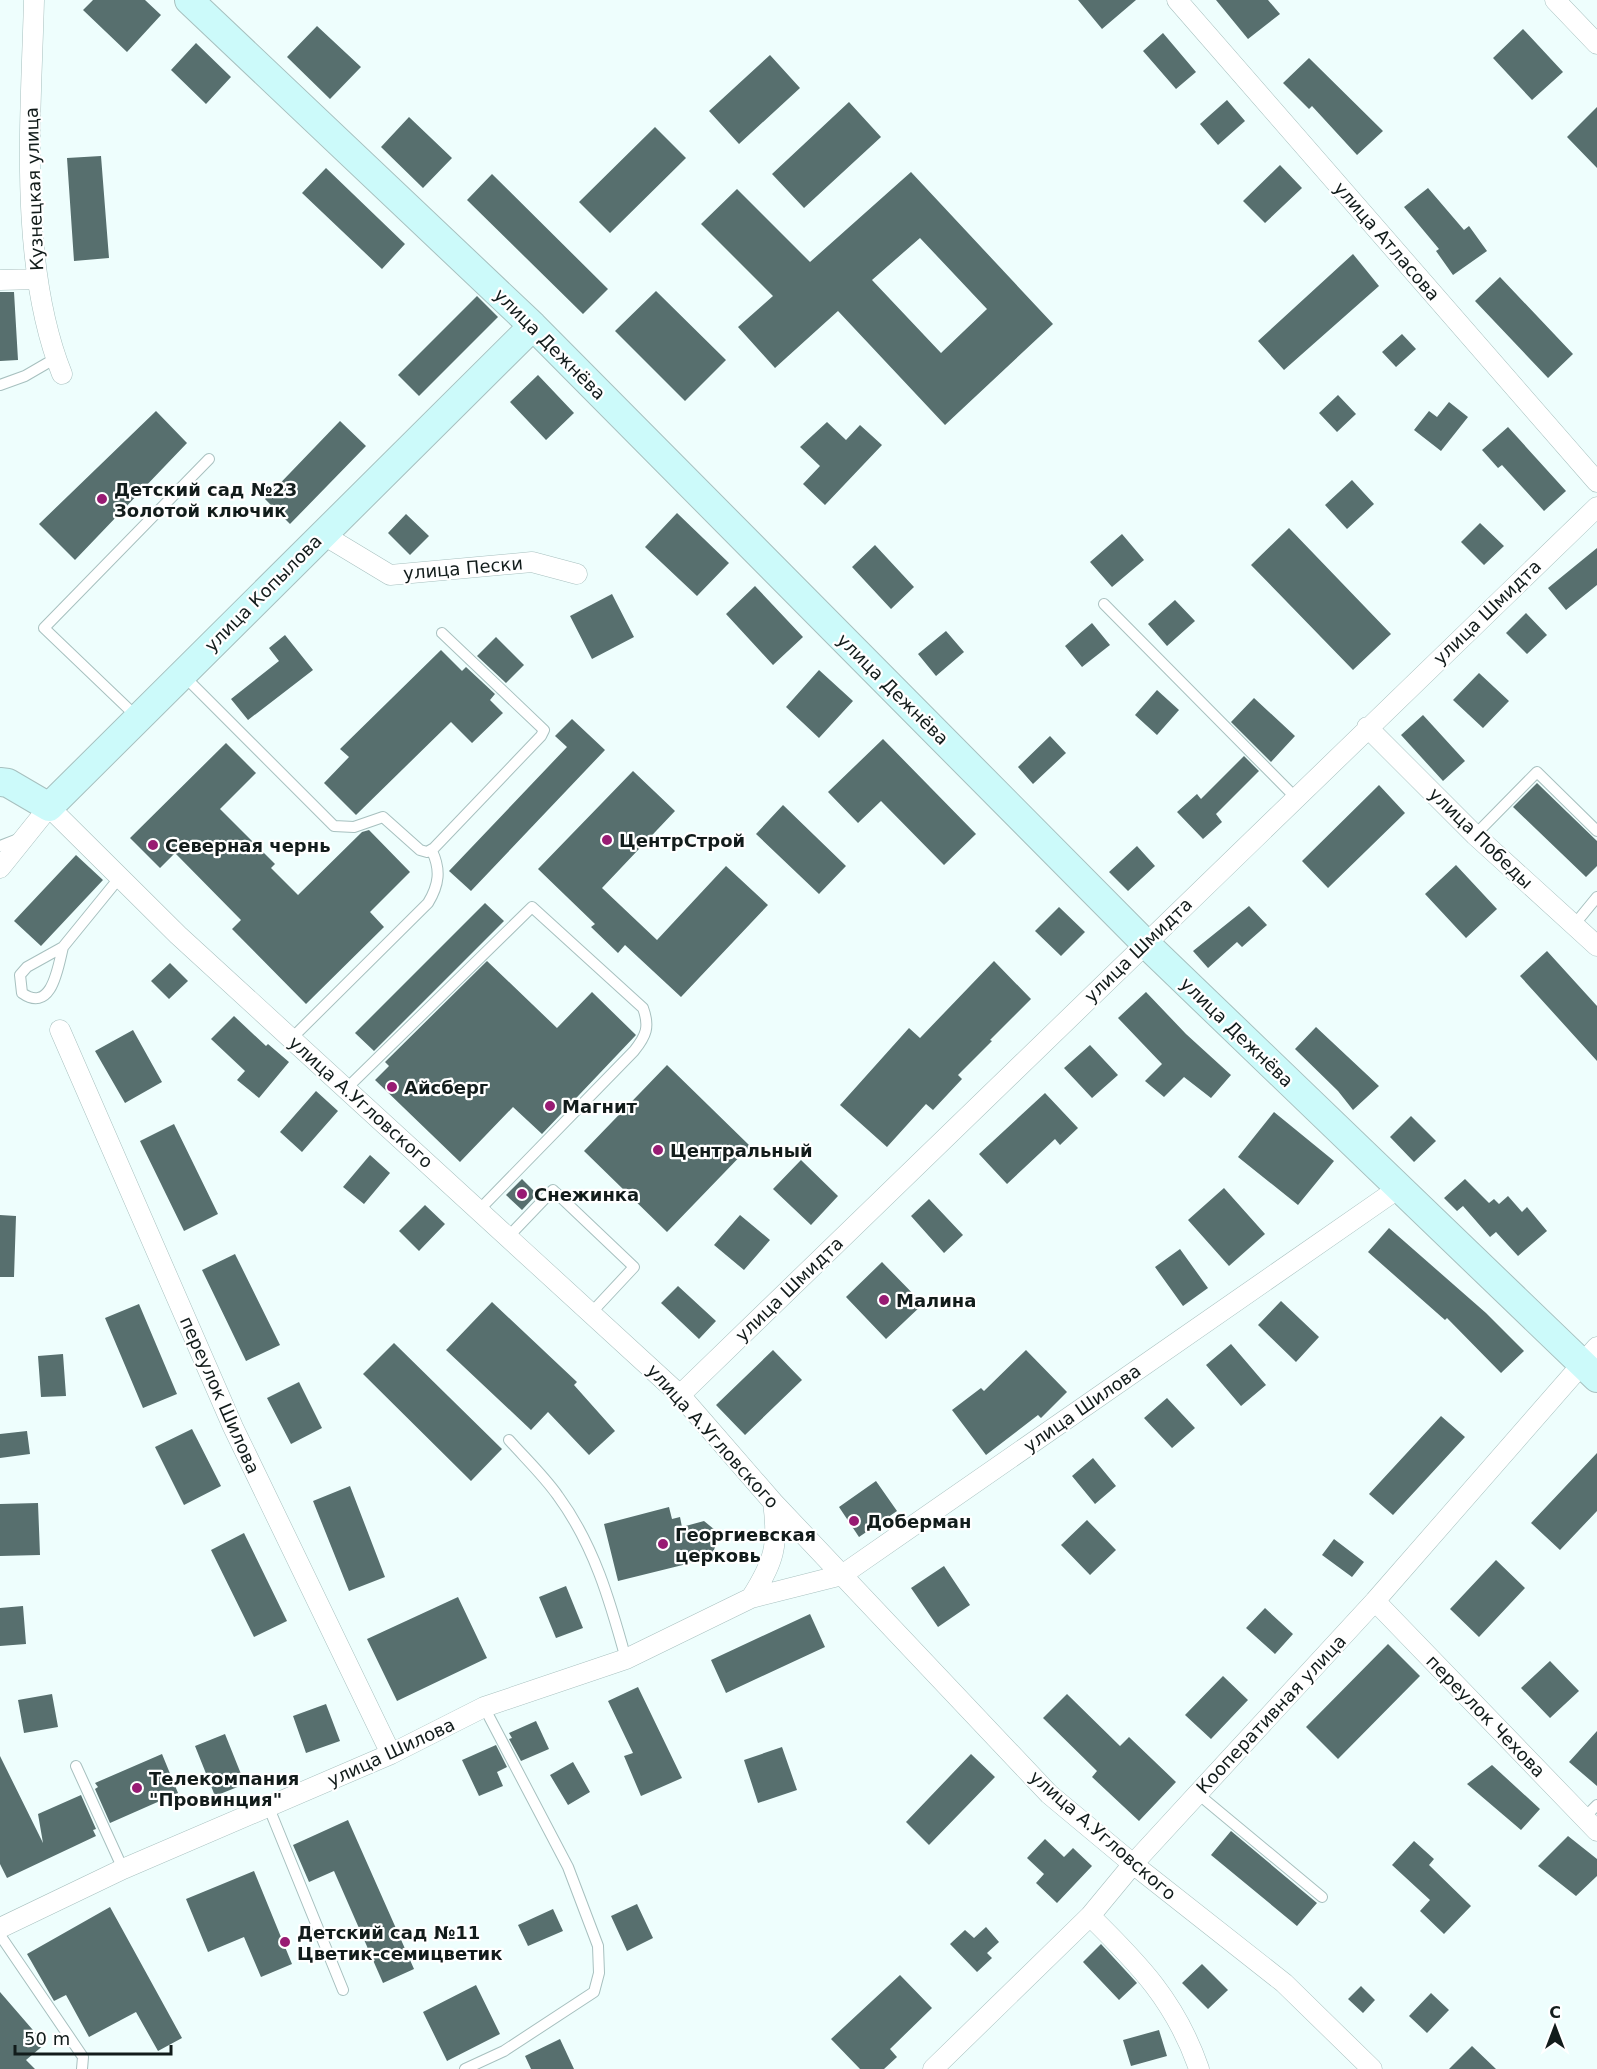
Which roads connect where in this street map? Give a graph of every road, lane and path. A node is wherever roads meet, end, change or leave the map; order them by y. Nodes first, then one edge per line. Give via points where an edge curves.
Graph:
1 (34, 0) edge
2 (189, 0) edge
3 (1177, 0) edge
4 (1555, 0) edge
5 (1597, 44) edge
6 (37, 279) junction
7 (0, 280) edge
8 (533, 326) junction
9 (59, 366) joint
10 (0, 385) edge
11 (209, 459) dead end
12 (1597, 482) edge
13 (1597, 507) edge
14 (322, 534) junction
15 (577, 574) dead end
16 (1104, 604) dead end
17 (442, 633) dead end
18 (182, 674) junction
19 (138, 718) junction
20 (1367, 727) junction
21 (0, 782) edge
22 (1295, 797) junction
23 (49, 807) junction
24 (1597, 831) edge
25 (1475, 836) junction
26 (21, 838) junction
27 (0, 846) edge
28 (432, 851) junction
29 (0, 868) edge
30 (120, 877) junction
31 (1597, 897) edge
32 (1574, 925) junction
33 (1145, 943) junction
34 (1597, 945) edge
35 (63, 947) junction
36 (60, 1030) dead end
37 (292, 1038) junction
38 (347, 1088) junction
39 (1399, 1188) junction
40 (480, 1209) junction
41 (509, 1236) junction
42 (592, 1312) junction
43 (1592, 1363) edge
44 (680, 1395) junction
45 (509, 1440) dead end
46 (773, 1502) junction
47 (842, 1575) junction
48 (751, 1598) junction
49 (1375, 1601) junction
50 (626, 1659) junction
51 (484, 1707) junction
52 (391, 1754) junction
53 (76, 1766) dead end
54 (1198, 1794) junction
55 (269, 1808) junction
56 (1593, 1818) edge
57 (1132, 1864) junction
58 (123, 1869) junction
59 (1322, 1897) dead end
60 (1090, 1916) junction
61 (0, 1928) edge
62 (0, 1935) edge
63 (343, 1990) dead end
64 (82, 2069) edge
65 (465, 2069) edge
66 (933, 2069) edge
67 (1199, 2069) edge
68 (1372, 2069) edge

1 - 6 street, Кузнецкая улица via 30,150
2 - 8 main road, улица Дежнёва
3 - 12 street, улица Атласова
4 - 5 street
6 - 7 street
6 - 9 street, Кузнецкая улица
8 - 14 main road, улица Копылова
8 - 33 main road, улица Дежнёва
9 - 10 lane
11 - 19 lane via 44,628
13 - 20 street, улица Шмидта
14 - 15 street, улица Пески via 390,575 532,562
14 - 18 main road, улица Копылова
16 - 22 lane
17 - 28 lane via 544,730
18 - 19 main road, улица Копылова
18 - 28 lane via 333,826 354,827 383,817 420,850
19 - 23 main road, улица Копылова
20 - 22 street, улица Шмидта
20 - 25 street, улица Победы
21 - 23 main road
22 - 33 street, улица Шмидта
23 - 26 street, улица Копылова
23 - 30 street, улица А.Угловского
24 - 25 lane via 1537,772
25 - 32 street, улица Победы
26 - 27 lane
26 - 29 street, улица Копылова
28 - 37 lane via 438,881 428,903
30 - 35 lane
30 - 37 street, улица А.Угловского
31 - 32 lane
32 - 34 street, улица Победы
33 - 39 main road, улица Дежнёва
33 - 44 street, улица Шмидта
35 - 35 lane via 27,967 20,975 22,993 39,998 53,987
36 - 52 street, переулок Шилова via 233,1427
37 - 38 street, улица А.Угловского
38 - 40 street, улица А.Угловского
38 - 40 lane via 532,907 554,926 643,1008 648,1023 645,1038
39 - 43 main road, улица Дежнёва
39 - 47 street, улица Шилова
40 - 41 street, улица А.Угловского
41 - 42 street, улица А.Угловского
41 - 42 lane via 553,1190 634,1267
42 - 44 street, улица А.Угловского
43 - 49 street, Кооперативная улица
44 - 46 street, улица А.Угловского
45 - 50 lane via 558,1496 584,1537 605,1584
46 - 47 street, улица А.Угловского
46 - 48 street via 777,1542 769,1568
47 - 48 street, улица Шилова
47 - 57 street, улица А.Угловского via 1049,1794
48 - 50 street, улица Шилова
49 - 54 street, Кооперативная улица
49 - 56 street, переулок Чехова
50 - 51 street, улица Шилова
51 - 52 street, улица Шилова
51 - 65 lane via 568,1867 598,1947 599,1973 594,1992 504,2051
52 - 55 street, улица Шилова
53 - 58 lane
54 - 57 street, Кооперативная улица
54 - 59 lane
55 - 58 street, улица Шилова
55 - 63 lane
57 - 60 street, Кооперативная улица
57 - 68 street, улица А.Угловского via 1284,1983
58 - 61 street, улица Шилова
60 - 66 street, Кооперативная улица
60 - 67 street via 1156,1986 1188,2039
62 - 64 lane via 82,2057

